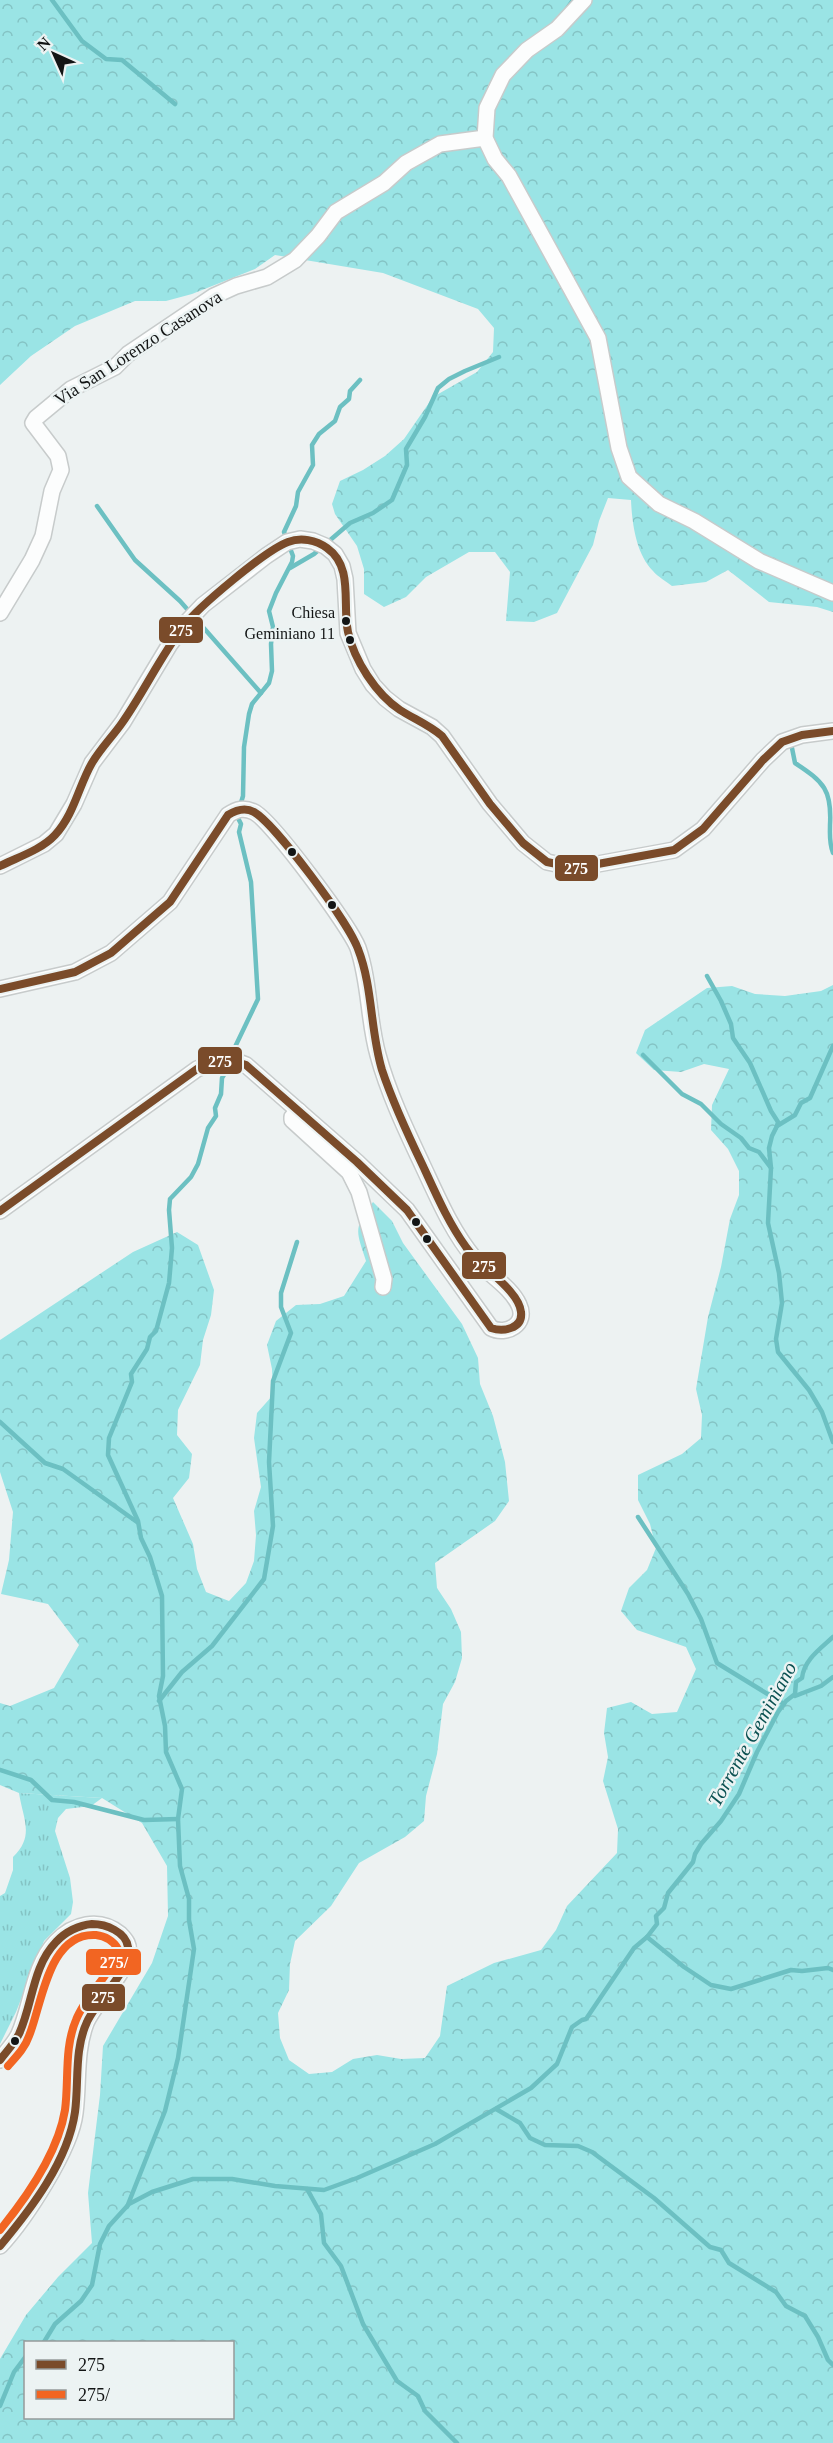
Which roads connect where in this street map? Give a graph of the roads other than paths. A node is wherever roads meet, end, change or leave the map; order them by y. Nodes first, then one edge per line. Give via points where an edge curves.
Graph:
1 (584, 0) edge
2 (485, 138) junction
3 (833, 593) edge
4 (0, 613) edge
5 (833, 731) edge
6 (0, 866) edge
7 (0, 989) edge
8 (299, 1111) junction
9 (0, 1210) edge
10 (368, 1270) dead end
11 (0, 2060) edge
12 (0, 2246) edge

1 - 2 street via 557,30 527,50 503,75 487,108
2 - 3 street via 597,338 629,477 659,504 759,561
2 - 4 street, Via San Lorenzo Casanova via 440,144 406,163 384,183 336,212 295,260 267,277 214,296 114,367 70,389 36,418 33,423 58,456 61,470 52,491 43,536
5 - 6 street via 783,742 703,829 674,850 576,868 547,862 523,843 496,812 442,736 399,709 373,685 348,633 342,566 325,546 300,539 286,542 266,556 185,624 92,764 75,804 56,834
7 - 8 street via 75,972 111,953 170,902 228,815 243,809 257,813 281,837 357,946 368,986 377,1054 411,1142 451,1222 475,1258 518,1302 521,1315 515,1327 503,1331 490,1328 407,1210
8 - 9 street via 246,1065 233,1060 211,1062
8 - 10 street via 292,1120 349,1172 359,1192 383,1287
11 - 12 street via 18,2036 42,1963 57,1941 76,1927 93,1924 107,1926 123,1937 128,1945 127,1959 84,2031 73,2128 36,2198

